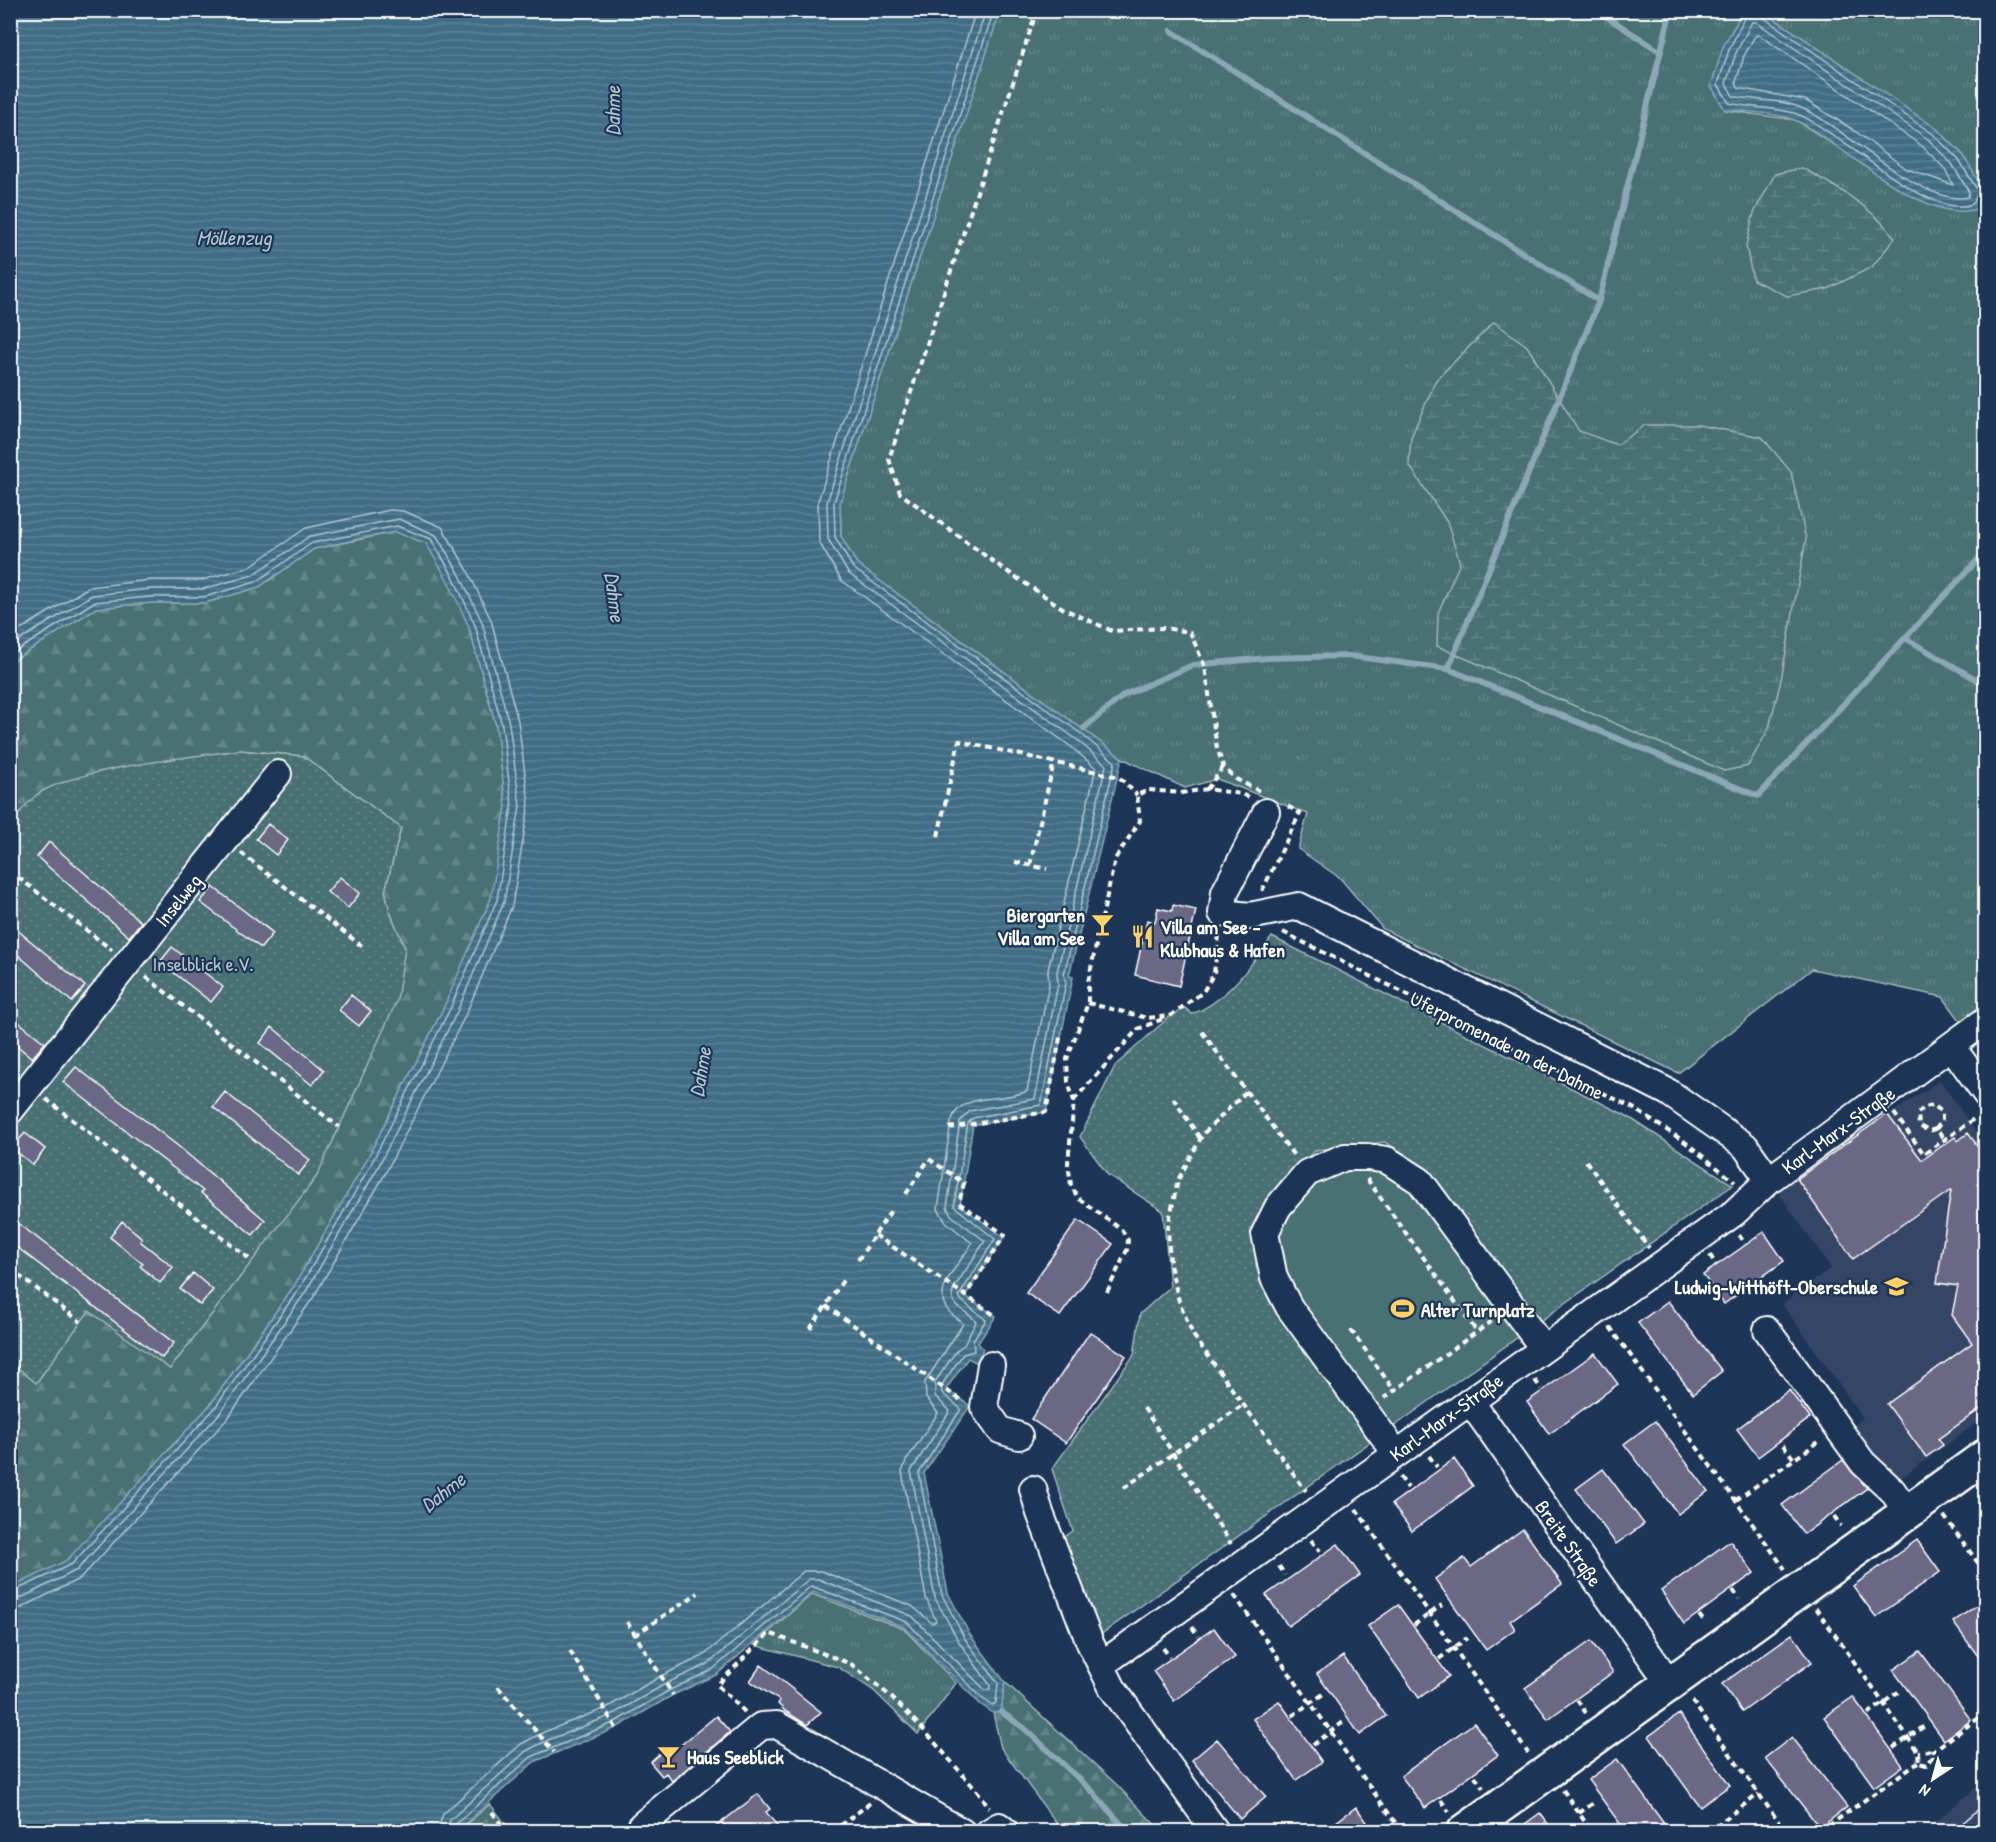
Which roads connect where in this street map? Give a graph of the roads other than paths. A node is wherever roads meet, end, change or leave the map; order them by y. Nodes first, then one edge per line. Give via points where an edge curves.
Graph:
1 (278, 774) dead end
2 (1266, 812) road end
3 (1986, 1020) edge
4 (1952, 1047) junction
5 (1986, 1094) edge
6 (10, 1111) edge
7 (1769, 1180) junction
8 (1767, 1330) dead end
9 (1543, 1348) junction
10 (991, 1365) dead end
11 (1470, 1401) junction
12 (1019, 1436) dead end
13 (1396, 1453) junction
14 (1986, 1456) edge
15 (1033, 1489) dead end
16 (1919, 1505) junction
17 (1101, 1665) junction
18 (1673, 1682) junction
19 (1457, 1822) edge
20 (646, 1832) edge
21 (962, 1832) edge
22 (1215, 1832) edge

1 - 6 street, Inselweg
2 - 7 street, Uferpromenade an der Dahme via 1225,892 1222,913 1250,916 1299,906 1668,1092 1745,1146
3 - 4 street, Karl-Marx-Straße
4 - 5 street
4 - 7 street, Karl-Marx-Straße
7 - 9 street, Karl-Marx-Straße via 1734,1213
8 - 16 street via 1863,1462 1892,1490
9 - 11 street, Karl-Marx-Straße
9 - 13 street via 1420,1181 1387,1160 1345,1157 1307,1173 1278,1207 1265,1233 1274,1278 1289,1307
10 - 12 street via 984,1407 1000,1430
11 - 13 street, Karl-Marx-Straße
11 - 18 street, Breite Straße
13 - 17 street, Karl-Marx-Straße
14 - 16 main road
15 - 17 street
16 - 18 main road
17 - 22 street via 1113,1689
18 - 19 main road via 1545,1772
20 - 21 street via 642,1825 761,1726 777,1725

